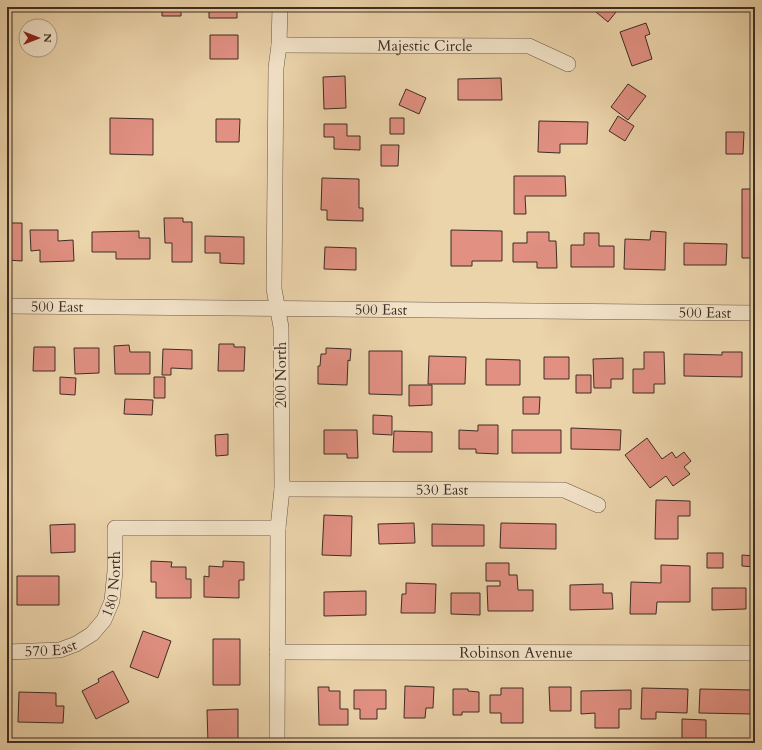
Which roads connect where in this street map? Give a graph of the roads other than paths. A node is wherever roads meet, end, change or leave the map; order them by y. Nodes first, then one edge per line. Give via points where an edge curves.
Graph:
1 (280, 7) edge
2 (279, 45) junction
3 (568, 64) dead end
4 (7, 306) edge
5 (278, 309) junction
6 (755, 313) edge
7 (282, 489) junction
8 (598, 505) dead end
9 (278, 528) junction
10 (92, 634) joint
11 (7, 652) edge
12 (276, 652) junction
13 (755, 653) edge
14 (277, 743) edge

1 - 2 street, 200 North
2 - 3 street, Majestic Circle via 529,46
2 - 5 street, 200 North via 276,68 274,286
4 - 5 street, 500 East
5 - 6 street, 500 East
5 - 7 street, 200 North via 281,327
7 - 8 street, 530 East via 564,490
7 - 9 street, 200 North
9 - 10 street, 180 North via 115,528 112,601 104,620
9 - 12 street, 200 North
10 - 11 street, 570 East via 60,650
12 - 13 street, Robinson Avenue
12 - 14 street, 200 North

